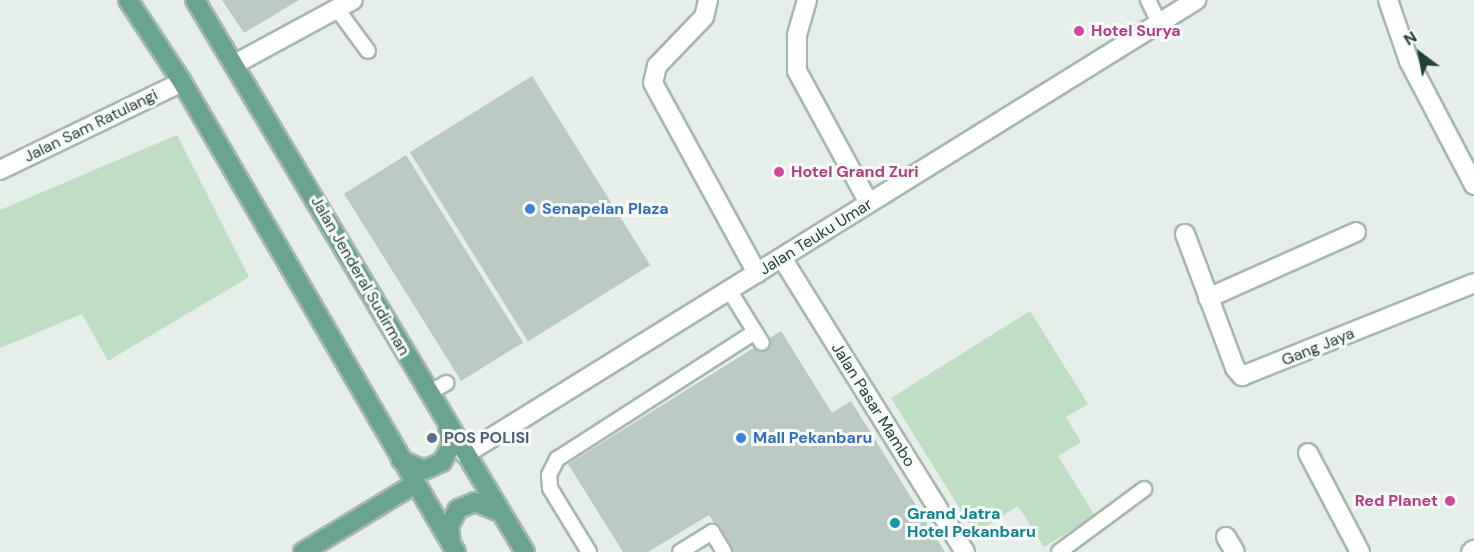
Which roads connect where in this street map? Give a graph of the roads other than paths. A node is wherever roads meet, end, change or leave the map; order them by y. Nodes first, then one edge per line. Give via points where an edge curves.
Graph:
1 (128, 0) edge
2 (195, 0) edge
3 (353, 0) edge
4 (708, 0) edge
5 (807, 0) edge
6 (1148, 0) edge
7 (1196, 0) edge
8 (1388, 0) edge
9 (337, 9) junction
10 (1159, 23) junction
11 (368, 51) dead end
12 (236, 64) junction
13 (182, 82) junction
14 (0, 170) edge
15 (1474, 185) edge
16 (869, 203) junction
17 (1356, 232) dead end
18 (1185, 234) dead end
19 (782, 258) junction
20 (757, 273) junction
21 (1474, 283) edge
22 (729, 290) junction
23 (1208, 298) junction
24 (446, 383) dead end
25 (429, 393) junction
26 (448, 426) junction
27 (1308, 453) dead end
28 (465, 454) junction
29 (399, 458) junction
30 (415, 484) junction
31 (1144, 489) dead end
32 (501, 513) junction
33 (454, 548) edge
34 (303, 552) edge
35 (525, 552) edge
36 (589, 552) edge
37 (680, 552) edge
38 (724, 552) edge
39 (965, 552) edge
40 (1059, 552) edge
41 (1360, 552) edge

1 - 13 main road
2 - 12 main road, Jalan Jenderal Sudirman
3 - 9 street
4 - 20 street via 700,22 657,66 653,83
5 - 16 street via 797,36 797,71
6 - 10 lane
7 - 10 street, Jalan Teuku Umar
8 - 15 street via 1408,61
9 - 11 lane
9 - 12 street
10 - 16 street, Jalan Teuku Umar
12 - 25 main road, Jalan Jenderal Sudirman
13 - 14 street, Jalan Sam Ratulangi
13 - 29 main road
16 - 19 street, Jalan Teuku Umar
17 - 23 street
18 - 23 street, Gang Jaya
19 - 20 street, Jalan Teuku Umar
19 - 39 street, Jalan Pasar Mambo
20 - 22 street, Jalan Teuku Umar
21 - 23 street, Gang Jaya via 1247,376 1236,370
22 - 28 street, Jalan Teuku Umar
22 - 36 lane via 759,337 557,459 549,475 550,488
24 - 25 lane
25 - 26 main road, Jalan Jenderal Sudirman
26 - 28 main road, Jalan Jenderal Sudirman
26 - 29 main road via 451,446 442,462 424,470
27 - 41 street
28 - 32 main road, Jalan Jenderal Sudirman
29 - 30 main road
30 - 33 main road
30 - 34 main road
31 - 40 lane
32 - 33 main road via 494,506 475,502 458,509 449,526
32 - 35 main road, Jalan Jenderal Sudirman
37 - 38 lane via 712,532

